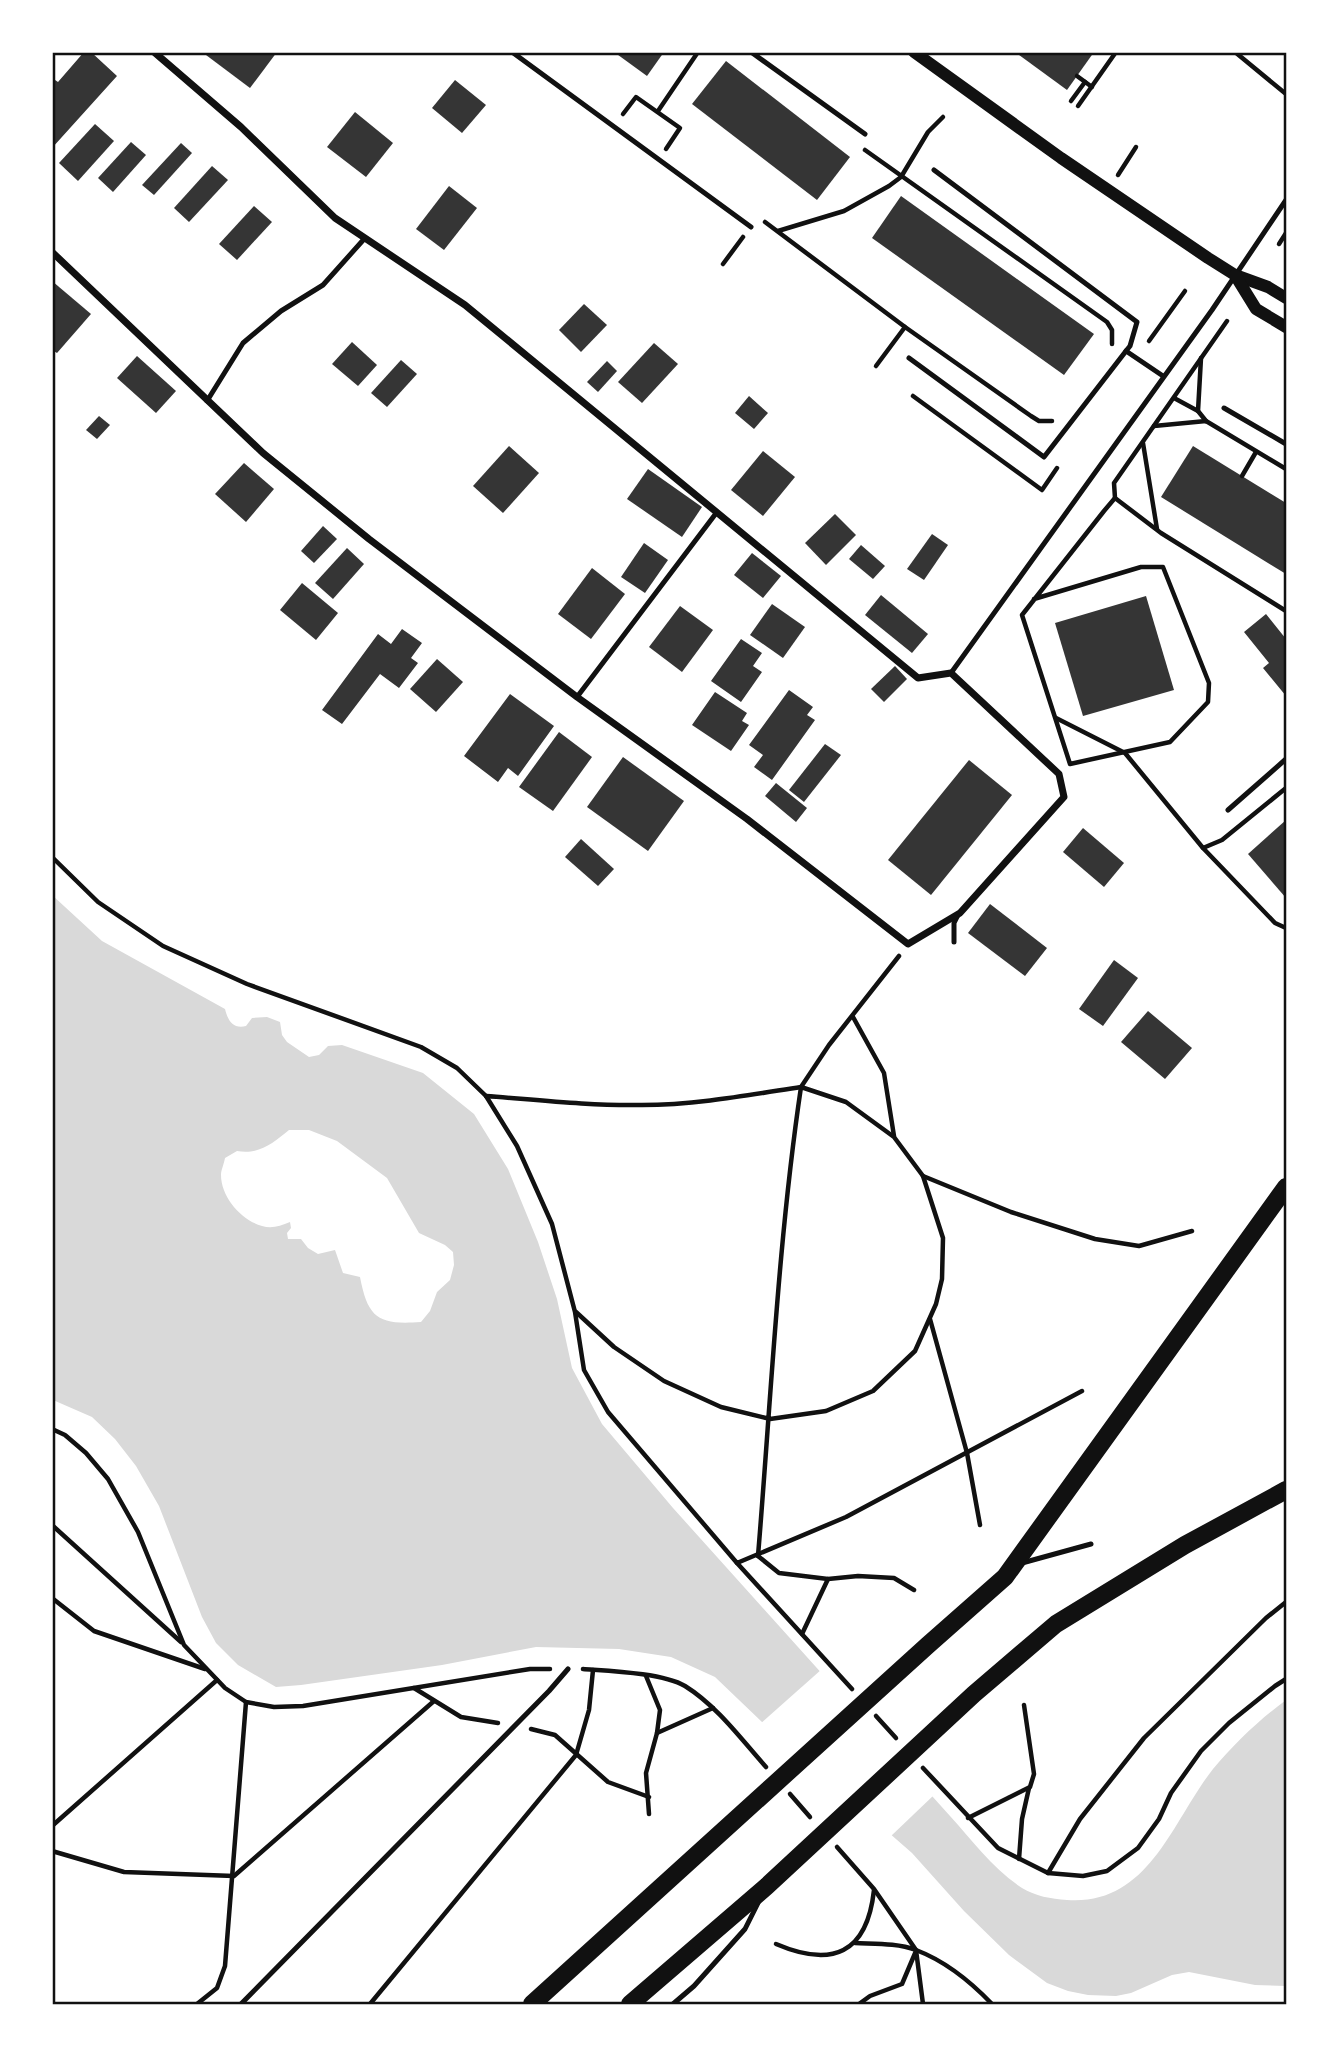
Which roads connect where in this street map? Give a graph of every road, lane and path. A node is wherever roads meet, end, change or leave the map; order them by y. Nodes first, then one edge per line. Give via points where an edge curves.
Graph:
1 (154, 52) edge
2 (512, 52) edge
3 (698, 52) edge
4 (751, 52) edge
5 (914, 52) edge
6 (1116, 52) edge
7 (1235, 52) edge
8 (1077, 76) dead end
9 (1085, 82) junction
10 (1092, 87) junction
11 (1286, 94) edge
12 (1071, 101) dead end
13 (1078, 106) dead end
14 (658, 111) junction
15 (943, 117) dead end
16 (618, 120) dead end
17 (864, 134) dead end
18 (1136, 146) dead end
19 (675, 157) dead end
20 (934, 170) dead end
21 (901, 177) junction
22 (1109, 191) junction
23 (1286, 200) edge
24 (758, 218) dead end
25 (751, 227) dead end
26 (778, 231) junction
27 (1286, 233) edge
28 (365, 238) junction
29 (1279, 244) dead end
30 (52, 252) edge
31 (1235, 275) junction
32 (1286, 298) edge
33 (1227, 321) dead end
34 (905, 327) junction
35 (1286, 327) edge
36 (1126, 351) junction
37 (1108, 352) dead end
38 (1201, 357) junction
39 (909, 358) dead end
40 (876, 366) dead end
41 (1163, 376) junction
42 (1174, 398) junction
43 (207, 401) junction
44 (1224, 408) dead end
45 (1198, 411) junction
46 (1063, 415) dead end
47 (1206, 421) junction
48 (1154, 426) junction
49 (1143, 442) junction
50 (1286, 444) edge
51 (1256, 452) junction
52 (1286, 469) edge
53 (1242, 476) dead end
54 (1115, 498) junction
55 (717, 512) junction
56 (1157, 529) junction
57 (1034, 599) junction
58 (1286, 611) edge
59 (951, 673) junction
60 (577, 697) junction
61 (1056, 718) junction
62 (1125, 753) junction
63 (1286, 758) edge
64 (1286, 788) edge
65 (1228, 810) dead end
66 (1203, 848) junction
67 (52, 858) edge
68 (960, 912) junction
69 (1286, 928) edge
70 (954, 942) dead end
71 (908, 944) junction
72 (852, 1017) junction
73 (802, 1087) junction
74 (486, 1096) junction
75 (894, 1137) junction
76 (923, 1175) junction
77 (1286, 1187) edge
78 (1192, 1231) dead end
79 (575, 1312) junction
80 (930, 1317) junction
81 (1082, 1391) dead end
82 (769, 1419) junction
83 (52, 1429) edge
84 (967, 1453) junction
85 (1286, 1490) edge
86 (52, 1525) edge
87 (980, 1525) dead end
88 (1091, 1544) dead end
89 (758, 1556) junction
90 (737, 1563) junction
91 (1015, 1565) junction
92 (828, 1579) junction
93 (914, 1590) dead end
94 (52, 1598) edge
95 (1286, 1603) edge
96 (802, 1634) junction
97 (184, 1645) junction
98 (821, 1655) dead end
99 (568, 1669) junction
100 (208, 1670) junction
101 (593, 1670) junction
102 (645, 1675) junction
103 (217, 1679) junction
104 (1286, 1679) edge
105 (414, 1688) junction
106 (434, 1701) junction
107 (246, 1702) junction
108 (1024, 1705) dead end
109 (713, 1707) junction
110 (515, 1726) junction
111 (657, 1733) junction
112 (576, 1755) junction
113 (770, 1771) dead end
114 (1030, 1787) junction
115 (787, 1791) dead end
116 (649, 1797) junction
117 (649, 1814) dead end
118 (813, 1820) dead end
119 (52, 1826) edge
120 (831, 1840) dead end
121 (52, 1851) edge
122 (1019, 1859) junction
123 (1048, 1873) junction
124 (234, 1876) junction
125 (767, 1885) junction
126 (874, 1889) junction
127 (855, 1943) junction
128 (776, 1944) dead end
129 (916, 1950) junction
130 (197, 2004) edge
131 (241, 2004) edge
132 (370, 2004) edge
133 (533, 2004) edge
134 (630, 2004) edge
135 (673, 2004) edge
136 (859, 2004) edge
137 (923, 2004) edge
138 (992, 2004) edge

1 - 28 street via 241,127 335,218
2 - 25 lane
3 - 14 path
4 - 17 lane
5 - 22 street
6 - 10 path
7 - 11 path
8 - 9 path
9 - 10 path
9 - 12 path
10 - 13 path
14 - 16 path via 636,97
14 - 19 path via 680,128 665,150
15 - 21 path via 928,132
18 - 22 path
20 - 36 lane via 1137,322
21 - 26 path via 844,211
21 - 37 path via 1107,322 1113,341
22 - 31 street
23 - 31 lane
24 - 26 path
26 - 34 path
27 - 29 path
28 - 43 lane via 323,285 281,311 243,343
28 - 55 street via 465,305
30 - 43 street
31 - 32 street via 1268,286
31 - 35 street via 1256,309
31 - 41 lane
33 - 38 path
34 - 40 path
34 - 46 path via 1040,421
36 - 39 lane via 1044,457
36 - 41 lane
38 - 42 path
38 - 45 path
41 - 59 lane
42 - 45 path
42 - 48 path
43 - 60 street via 263,453 369,538
44 - 50 lane
45 - 47 path
47 - 48 path
47 - 51 path
48 - 49 path
49 - 54 path via 1114,484
49 - 56 path
51 - 52 path
51 - 53 path
54 - 56 path
54 - 57 path
55 - 59 street via 918,678
55 - 60 lane
56 - 58 path
57 - 61 path via 1022,615
57 - 62 path via 1141,567 1163,567 1209,683 1208,702 1170,742
59 - 68 street via 1059,774 1064,797
60 - 71 street via 747,819
61 - 62 path
61 - 62 path via 1070,764
62 - 66 path
63 - 65 lane
64 - 66 path via 1222,840
66 - 69 path via 1275,923
67 - 74 path via 98,902 163,946 247,984 421,1047 457,1068
68 - 70 lane via 954,923
68 - 71 street
71 - 72 path
72 - 73 path
72 - 75 path via 884,1073
73 - 74 path via 719,1100 643,1105
73 - 75 path via 846,1102
73 - 82 path via 782,1235
74 - 79 path via 517,1146 552,1224
75 - 76 path
76 - 78 path via 1011,1212 1095,1238 1139,1246
76 - 80 path via 943,1238 942,1279
77 - 91 main road
79 - 82 path via 614,1347 664,1381 721,1408
79 - 90 path via 584,1370 608,1412
80 - 82 path via 915,1351 873,1391 826,1411
80 - 84 path
81 - 84 path
82 - 89 path
83 - 97 path via 86,1453 108,1479 138,1532
84 - 87 path
84 - 89 path via 846,1517
85 - 125 main road via 1056,1624
86 - 97 path
88 - 91 lane
89 - 90 path
89 - 92 path via 779,1573
90 - 96 path
91 - 133 main road
92 - 93 path via 894,1578
92 - 96 path
94 - 100 path via 94,1631
95 - 123 path via 1144,1738 1080,1819
96 - 98 path
97 - 100 path
99 - 101 path
99 - 105 path via 530,1669
99 - 110 lane
100 - 103 path
101 - 102 path
101 - 112 path via 589,1710
102 - 109 path via 683,1685
102 - 111 path via 660,1710
103 - 107 path
103 - 119 path
104 - 123 path via 1201,1751 1138,1848 1107,1871 1083,1876
105 - 106 path
105 - 107 path via 303,1706
106 - 110 path via 461,1717
106 - 124 path
107 - 124 path
108 - 114 path via 1034,1774
109 - 111 path
109 - 113 path
110 - 112 path via 555,1735
110 - 131 lane
111 - 116 path via 646,1773
112 - 116 path via 608,1782
112 - 132 path
114 - 122 path
114 - 122 path via 968,1818 999,1848
115 - 118 path
116 - 117 path
120 - 126 path
121 - 124 path via 124,1872
122 - 123 path
124 - 130 path via 225,1966 217,1988
125 - 134 main road
125 - 135 lane via 746,1929
126 - 127 path via 872,1908
126 - 129 path
127 - 128 path via 827,1956
127 - 129 path
129 - 136 path via 902,1984
129 - 137 path
129 - 138 path via 956,1972

